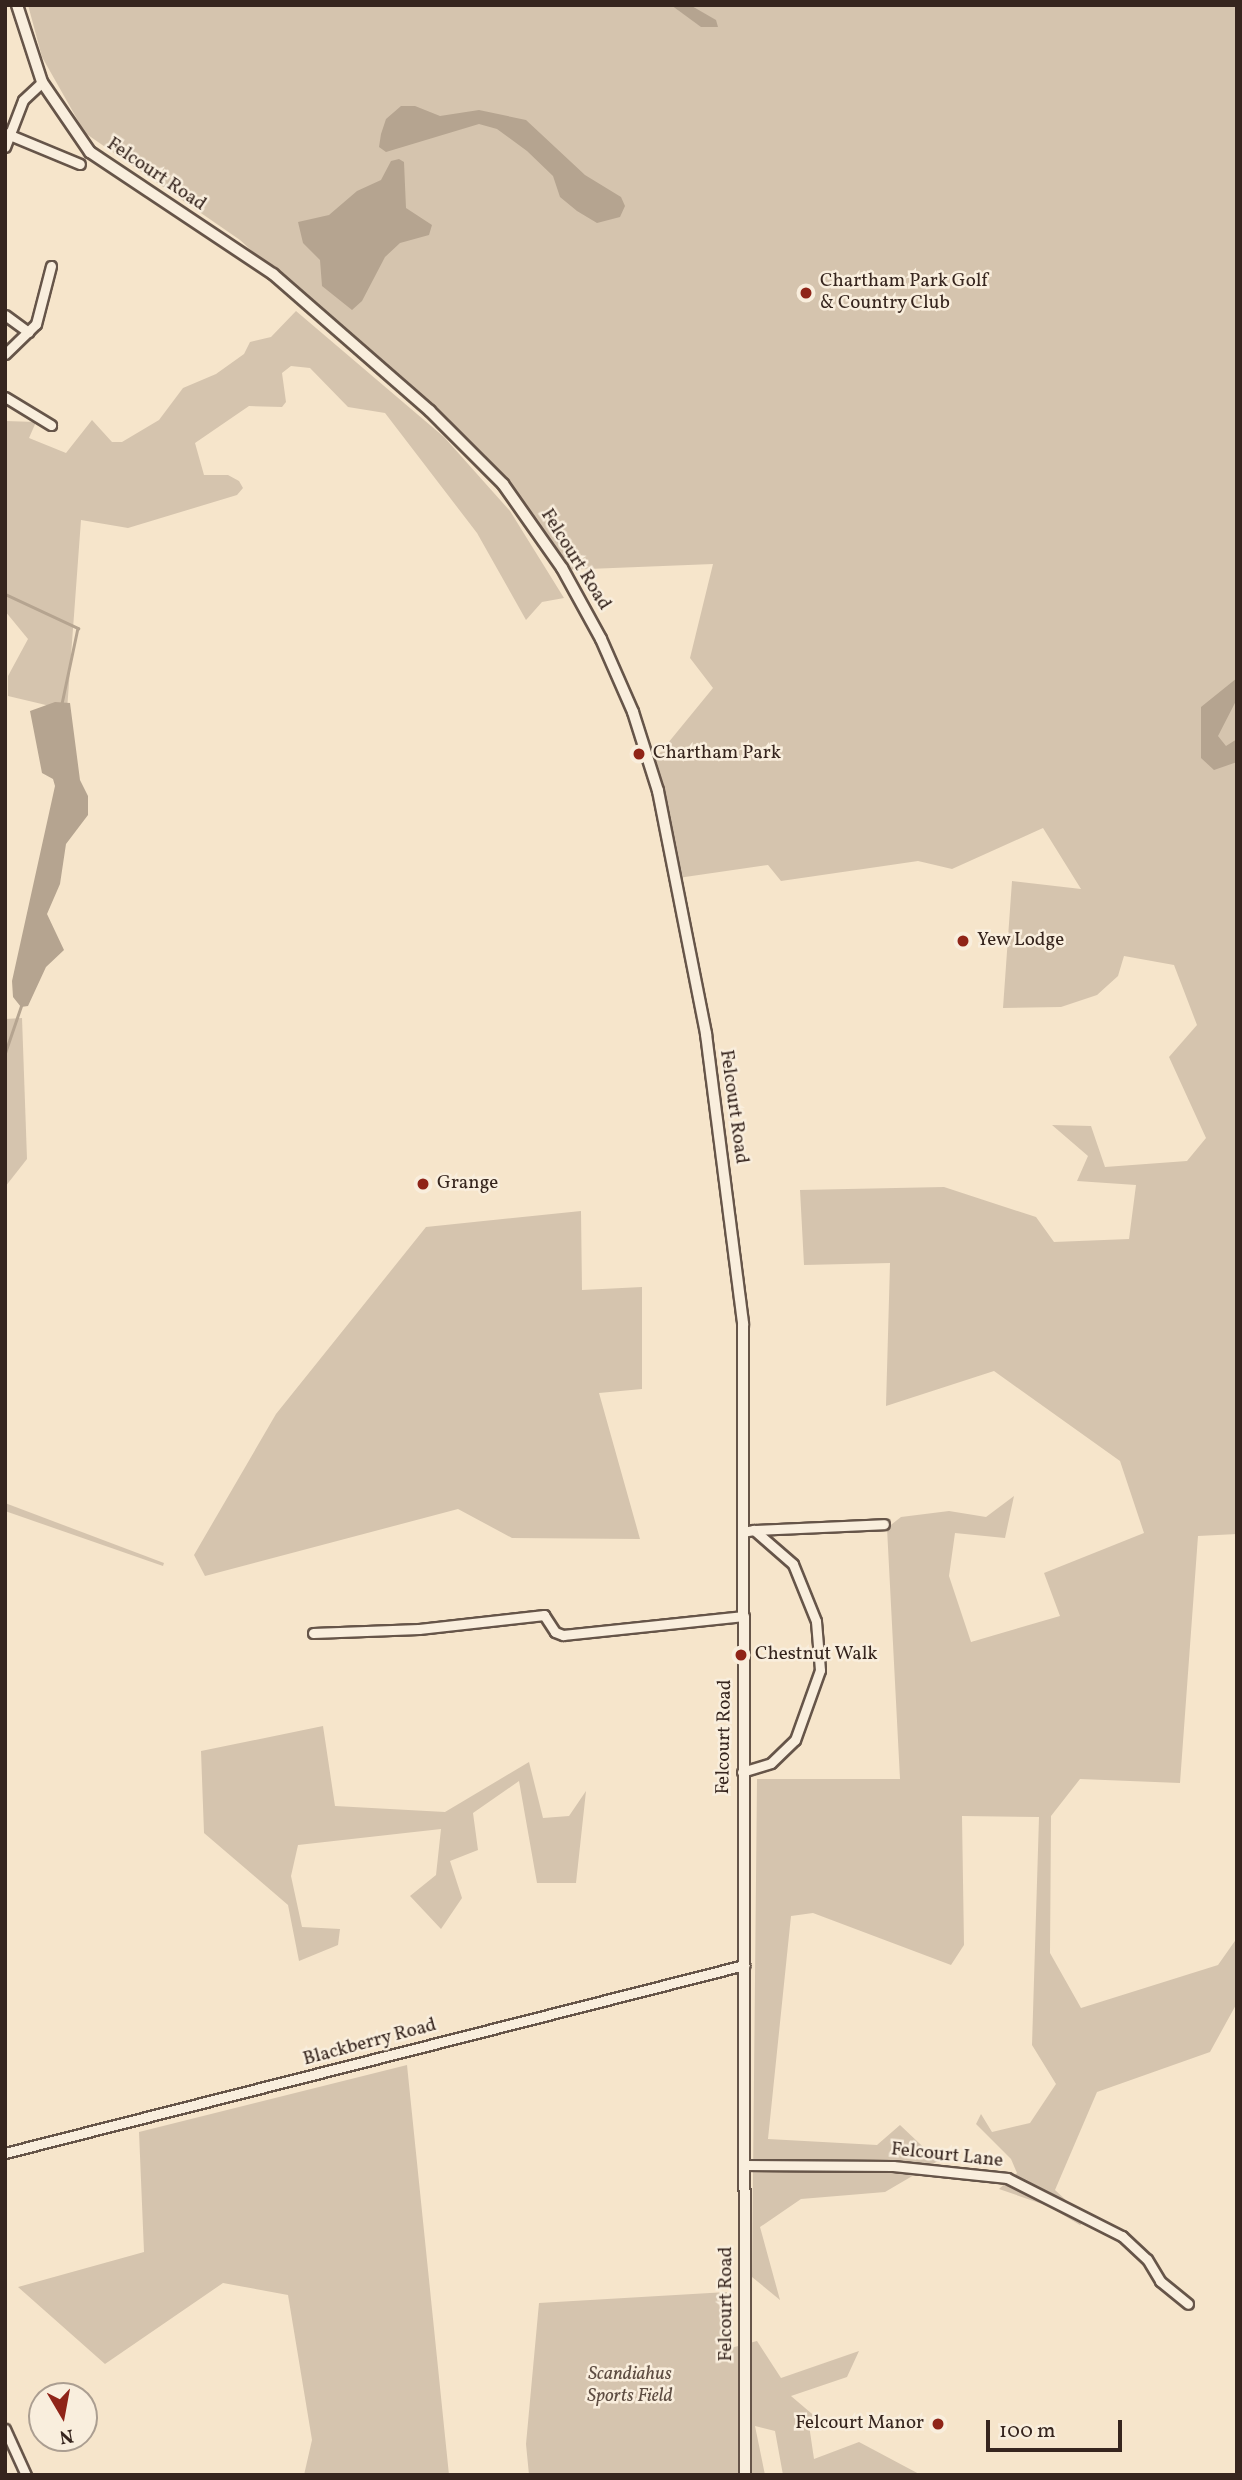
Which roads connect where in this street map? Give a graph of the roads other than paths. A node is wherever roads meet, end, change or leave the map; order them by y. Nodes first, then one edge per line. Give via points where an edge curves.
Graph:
1 (17, 5) edge
2 (42, 82) junction
3 (8, 133) edge
4 (5, 147) edge
5 (80, 164) dead end
6 (51, 266) dead end
7 (5, 315) edge
8 (28, 332) junction
9 (5, 354) edge
10 (5, 397) edge
11 (51, 425) dead end
12 (884, 1524) dead end
13 (748, 1531) junction
14 (744, 1616) junction
15 (313, 1633) dead end
16 (742, 1772) junction
17 (744, 1965) junction
18 (5, 2153) edge
19 (744, 2165) junction
20 (1188, 2304) dead end
21 (5, 2429) edge
22 (26, 2475) edge
23 (745, 2475) edge

1 - 2 street, Felcourt Road
2 - 3 street via 23,100
2 - 13 street, Felcourt Road via 90,152 273,274 467,447 534,525 601,639 633,712 657,791 706,1034 740,1281
3 - 4 street
3 - 5 street
6 - 8 street via 36,324
7 - 8 street
8 - 9 street
10 - 11 street
12 - 13 street
13 - 14 street, Felcourt Road
13 - 16 street via 782,1550 805,1587 816,1621 820,1670 795,1740 771,1763
14 - 15 street via 563,1635 555,1632 544,1615 419,1629
14 - 16 street, Felcourt Road
16 - 17 street, Felcourt Road
17 - 18 street, Blackberry Road
17 - 19 street, Felcourt Road
19 - 20 street, Felcourt Lane via 893,2166 1007,2178 1122,2235 1147,2259 1160,2281
19 - 23 street, Felcourt Road
21 - 22 street

